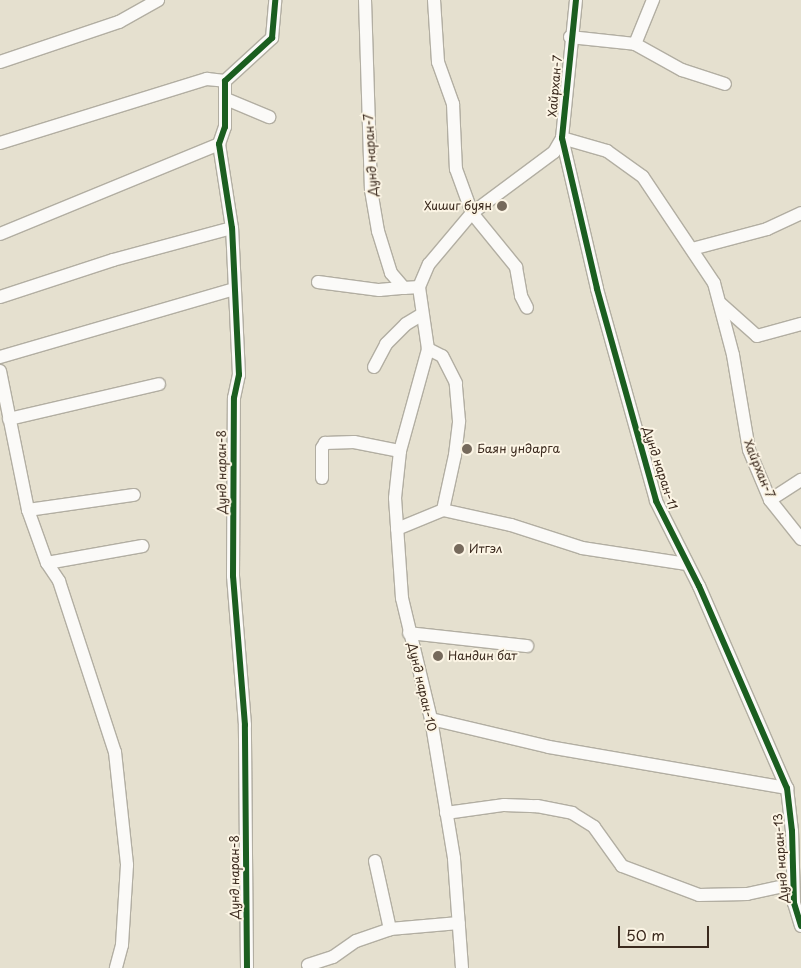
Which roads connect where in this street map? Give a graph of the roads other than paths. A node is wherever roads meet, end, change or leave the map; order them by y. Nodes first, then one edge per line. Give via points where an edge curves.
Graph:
1 (158, 0) edge
2 (275, 0) edge
3 (365, 0) edge
4 (434, 0) edge
5 (576, 0) edge
6 (654, 0) edge
7 (570, 37) junction
8 (636, 44) junction
9 (0, 62) edge
10 (225, 81) junction
11 (725, 84) dead end
12 (226, 99) junction
13 (269, 118) dead end
14 (562, 138) junction
15 (0, 143) edge
16 (218, 144) junction
17 (472, 213) junction
18 (801, 213) edge
19 (232, 228) junction
20 (0, 234) edge
21 (692, 248) junction
22 (318, 282) dead end
23 (419, 287) junction
24 (404, 288) junction
25 (234, 289) junction
26 (0, 297) edge
27 (721, 304) junction
28 (527, 308) dead end
29 (421, 315) junction
30 (801, 324) edge
31 (428, 349) junction
32 (0, 357) edge
33 (374, 368) dead end
34 (0, 371) edge
35 (159, 384) dead end
36 (9, 419) junction
37 (400, 451) junction
38 (322, 478) dead end
39 (801, 480) edge
40 (134, 495) dead end
41 (770, 500) junction
42 (28, 510) junction
43 (443, 510) junction
44 (397, 529) junction
45 (801, 539) edge
46 (142, 546) dead end
47 (47, 563) junction
48 (687, 564) junction
49 (409, 634) junction
50 (527, 646) dead end
51 (431, 719) junction
52 (787, 788) junction
53 (446, 813) junction
54 (375, 861) dead end
55 (793, 884) junction
56 (459, 923) junction
57 (801, 926) edge
58 (390, 929) junction
59 (308, 965) dead end
60 (116, 968) edge
61 (247, 968) edge
62 (462, 968) edge

1 - 9 street via 119,22
2 - 10 street via 272,38
3 - 24 street, Дунд наран-7 via 371,190 378,231 391,273
4 - 17 street via 438,62 453,104 456,169
5 - 7 street, Хайрхан-7
6 - 8 street
7 - 8 street
7 - 14 street, Хайрхан-7
8 - 11 street via 682,70
10 - 12 street, Дунд наран-8
10 - 15 street via 207,79
12 - 13 street
12 - 16 street, Дунд наран-8 via 225,127
14 - 17 street via 554,152
14 - 21 street, Хайрхан-7 via 606,151 643,177
14 - 48 street, Дунд наран-11 via 626,397 656,501
16 - 19 street, Дунд наран-8
16 - 20 street
17 - 23 street via 429,264
17 - 28 street via 511,257
18 - 21 street via 767,229
19 - 25 street, Дунд наран-8
19 - 26 street via 113,260
21 - 27 street, Хайрхан-7 via 714,283
22 - 24 street via 379,290
23 - 24 street
23 - 29 street
25 - 32 street
25 - 61 street, Дунд наран-8 via 239,375 234,398 233,576 245,725
27 - 30 street via 757,336
27 - 41 street, Хайрхан-7 via 736,372 742,423 749,450
29 - 31 street
29 - 33 street via 406,324 386,344
31 - 37 street, Дунд наран-10
31 - 43 street via 442,356 453,374 458,398 455,455
34 - 36 street
35 - 36 street
36 - 42 street
37 - 38 street via 354,442 325,443 322,448
37 - 44 street, Дунд наран-10 via 394,498
39 - 41 street
40 - 42 street
41 - 45 street, Хайрхан-7
42 - 47 street
43 - 44 street
43 - 48 street via 511,525 582,548
44 - 49 street, Дунд наран-10 via 402,598
46 - 47 street
47 - 60 street via 59,581 115,752 128,865 122,945
48 - 52 street, Дунд наран-11 via 700,586
49 - 50 street
49 - 51 street, Дунд наран-10
51 - 52 street via 549,747
51 - 53 street, Дунд наран-10
52 - 55 street, Дунд наран-13
53 - 55 street, Дунд наран-13 via 504,805 537,806 572,813 594,827 622,866 699,895 747,894
53 - 56 street, Дунд наран-10
54 - 58 street
55 - 57 street, Дунд наран-13 via 794,903
56 - 58 street
56 - 62 street, Дунд наран-10
58 - 59 street via 356,941 333,956

